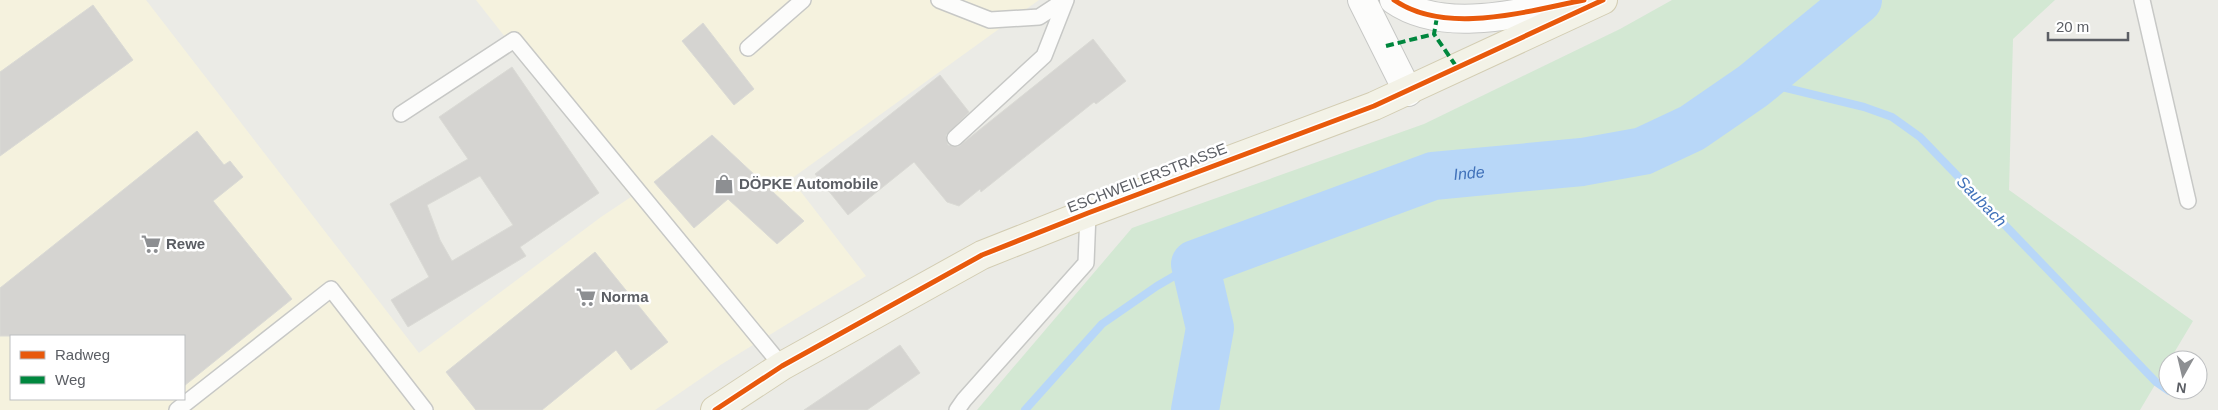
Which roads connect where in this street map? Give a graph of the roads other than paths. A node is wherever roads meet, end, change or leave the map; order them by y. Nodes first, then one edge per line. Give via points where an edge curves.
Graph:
1 (803, 0) edge
2 (939, 0) edge
3 (1065, 0) edge
4 (1362, 0) edge
5 (1394, 0) edge
6 (1584, 0) edge
7 (1603, 0) edge
8 (2142, 0) edge
9 (748, 48) dead end
10 (1408, 92) junction
11 (401, 114) dead end
12 (955, 138) dead end
13 (2188, 201) dead end
14 (1088, 213) junction
15 (782, 366) junction
16 (177, 410) edge
17 (425, 410) edge
18 (715, 410) edge
19 (957, 410) edge

1 - 9 lane
2 - 3 lane via 990,20 1039,17
3 - 12 lane via 1044,56
4 - 10 street
5 - 6 street via 1437,18 1462,20
7 - 10 main road, ESCHWEILERSTRASSE
8 - 13 lane
10 - 14 main road, ESCHWEILERSTRASSE
11 - 15 lane via 514,40
14 - 15 main road, ESCHWEILERSTRASSE via 982,255
14 - 19 lane via 1086,263
15 - 18 main road, ESCHWEILERSTRASSE
16 - 17 lane via 331,289

